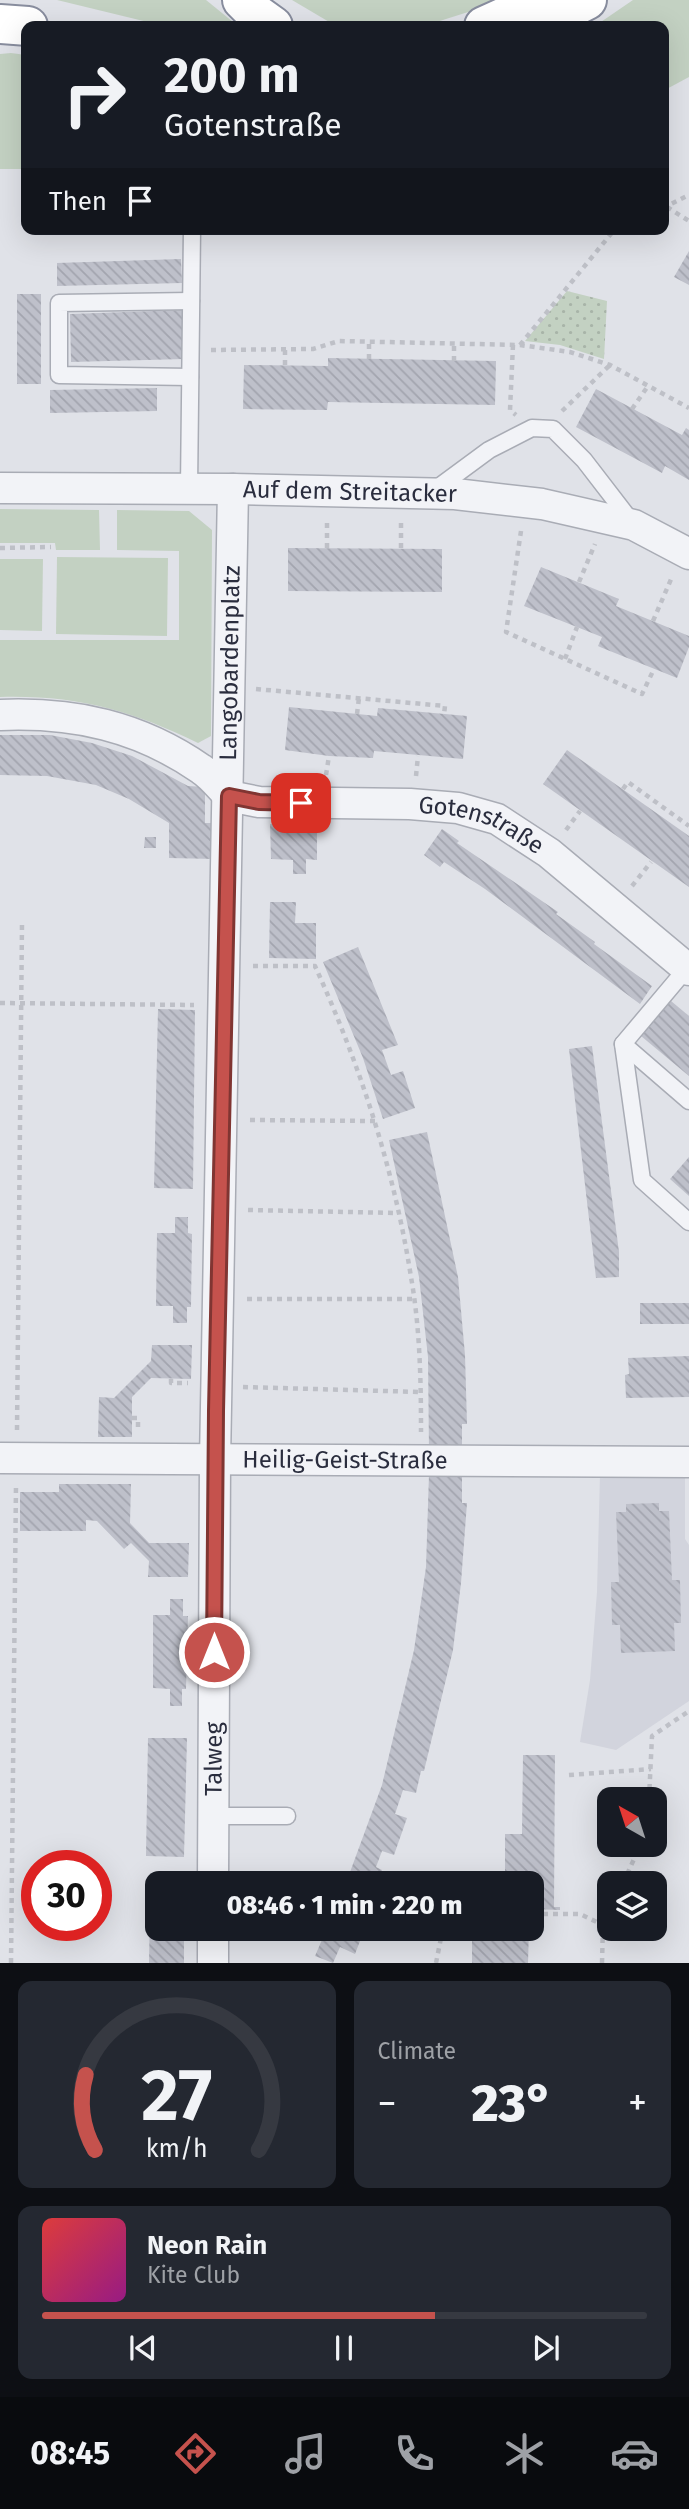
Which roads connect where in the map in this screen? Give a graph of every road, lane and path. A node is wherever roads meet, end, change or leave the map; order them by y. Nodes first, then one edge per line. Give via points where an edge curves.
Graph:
1 (242, 0) edge
2 (542, 0) edge
3 (587, 0) edge
4 (266, 21) edge
5 (495, 21) edge
6 (546, 21) edge
7 (0, 24) edge
8 (21, 26) edge
9 (689, 195) edge
10 (669, 205) edge
11 (669, 209) edge
12 (689, 221) edge
13 (192, 235) edge
14 (610, 235) edge
15 (191, 301) junction
16 (369, 341) junction
17 (454, 344) junction
18 (513, 345) junction
19 (520, 345) junction
20 (285, 349) junction
21 (191, 351) junction
22 (369, 359) dead end
23 (454, 361) dead end
24 (610, 365) junction
25 (285, 366) dead end
26 (190, 377) junction
27 (648, 386) junction
28 (689, 408) edge
29 (632, 409) dead end
30 (538, 428) junction
31 (0, 488) edge
32 (189, 488) junction
33 (233, 489) junction
34 (430, 493) junction
35 (526, 502) junction
36 (620, 522) junction
37 (51, 547) dead end
38 (0, 548) edge
39 (686, 552) edge
40 (579, 582) dead end
41 (653, 621) dead end
42 (576, 627) dead end
43 (565, 659) junction
44 (654, 668) dead end
45 (230, 686) junction
46 (359, 698) junction
47 (358, 714) dead end
48 (444, 714) dead end
49 (0, 715) edge
50 (623, 789) dead end
51 (229, 796) junction
52 (689, 826) edge
53 (224, 965) junction
54 (688, 969) edge
55 (0, 1003) edge
56 (223, 1005) junction
57 (623, 1044) junction
58 (689, 1101) edge
59 (221, 1119) junction
60 (375, 1121) junction
61 (219, 1210) junction
62 (397, 1213) junction
63 (689, 1222) edge
64 (218, 1299) junction
65 (414, 1299) junction
66 (216, 1387) junction
67 (421, 1392) junction
68 (0, 1458) edge
69 (215, 1461) junction
70 (422, 1461) junction
71 (689, 1462) edge
72 (689, 1711) edge
73 (650, 1769) junction
74 (569, 1776) dead end
75 (649, 1787) edge
76 (213, 1816) junction
77 (287, 1816) dead end
78 (213, 1871) edge
79 (544, 1914) edge
80 (597, 1922) edge
81 (213, 1941) edge
82 (440, 1941) edge
83 (603, 1941) edge
84 (213, 1963) edge
85 (436, 1963) edge
86 (602, 1963) edge

1 - 4 highway
2 - 5 highway
3 - 6 highway
7 - 8 highway
9 - 10 path
11 - 12 path
13 - 15 lane
14 - 19 path
15 - 21 lane
15 - 26 lane via 59,303 59,375
16 - 17 path
16 - 20 path
16 - 22 path
17 - 18 path
17 - 23 path
18 - 19 path
18 - 30 path via 510,410
19 - 24 path via 570,352
20 - 21 path
20 - 25 path
21 - 26 lane
24 - 27 path
24 - 30 path
26 - 32 lane
27 - 28 path
27 - 29 path
30 - 34 lane via 489,450
30 - 36 lane via 553,429 584,460
31 - 32 street, Auf dem Streitacker
32 - 33 street, Auf dem Streitacker
33 - 34 street, Auf dem Streitacker
33 - 45 street, Langobardenplatz
34 - 35 street, Auf dem Streitacker
35 - 36 street, Auf dem Streitacker
35 - 43 path via 506,632
36 - 39 street, Auf dem Streitacker
36 - 40 path
37 - 38 path
39 - 41 path
42 - 43 path
43 - 44 path via 642,694
45 - 46 path
45 - 51 street, Langobardenplatz
46 - 47 path
46 - 48 path via 445,706
49 - 51 street, Langobardenplatz via 41,713 126,731 204,771
50 - 52 path via 628,782
51 - 53 street, Talweg
51 - 54 street, Gotenstraße via 259,802 458,807 497,819 549,853
53 - 56 street, Talweg
53 - 60 path via 315,965
54 - 57 lane
55 - 56 path
56 - 59 street, Talweg
57 - 58 lane
57 - 63 lane via 642,1180
59 - 60 path
59 - 61 street, Talweg
60 - 62 path
61 - 62 path
61 - 64 street, Talweg
62 - 65 path
64 - 65 path
64 - 66 street, Talweg
65 - 67 path
66 - 67 path
66 - 69 street, Talweg
67 - 70 path
68 - 69 street, Heilig-Geist-Straße
69 - 70 street, Heilig-Geist-Straße
69 - 76 street, Talweg
70 - 71 street, Heilig-Geist-Straße
72 - 73 path via 652,1736
73 - 74 path
73 - 75 path
76 - 77 lane
76 - 78 street, Talweg
79 - 80 path via 580,1914
81 - 84 street
82 - 85 path
83 - 86 path

